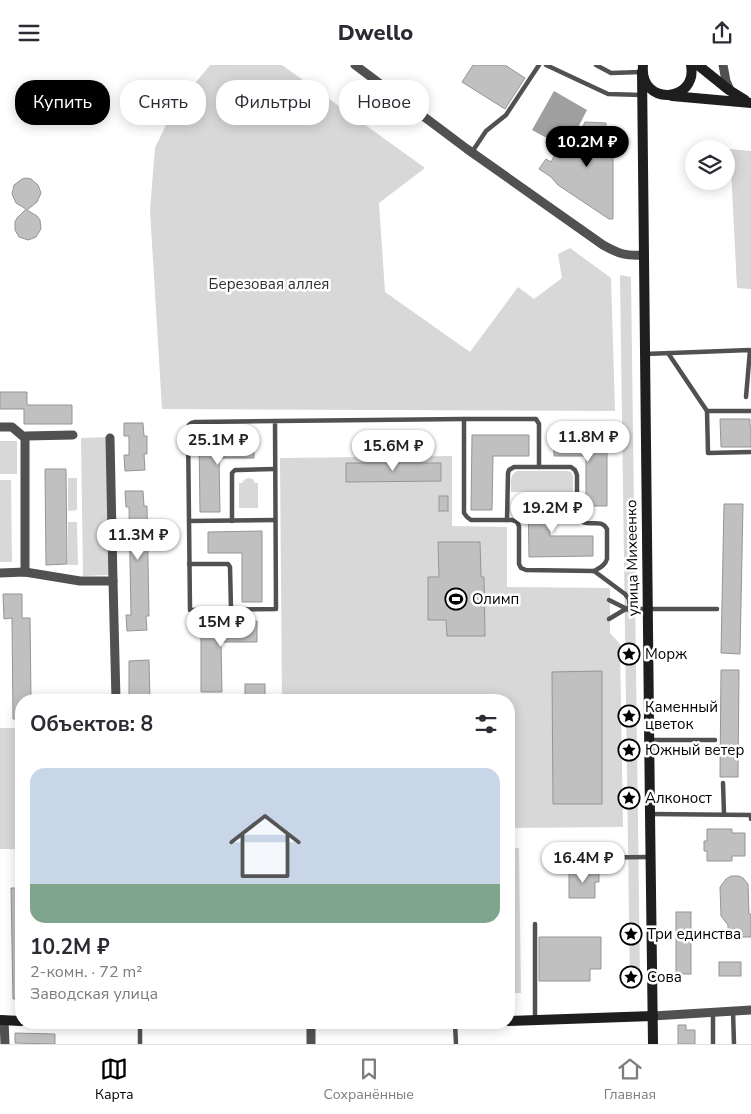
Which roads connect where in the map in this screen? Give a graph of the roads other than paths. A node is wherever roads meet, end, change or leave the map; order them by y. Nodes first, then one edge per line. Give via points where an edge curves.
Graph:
1 (355, 65) edge
2 (539, 65) edge
3 (546, 65) edge
4 (596, 65) edge
5 (691, 65) edge
6 (697, 65) edge
7 (723, 65) edge
8 (643, 69) edge
9 (691, 78) junction
10 (734, 94) junction
11 (642, 95) junction
12 (666, 95) junction
13 (751, 102) edge
14 (643, 120) junction
15 (472, 152) junction
16 (644, 255) junction
17 (668, 353) junction
18 (645, 354) junction
19 (746, 397) dead end
20 (707, 411) junction
21 (751, 411) edge
22 (464, 419) junction
23 (275, 421) junction
24 (0, 427) edge
25 (73, 435) dead end
26 (25, 438) junction
27 (110, 438) dead end
28 (751, 452) edge
29 (539, 467) junction
30 (275, 469) junction
31 (507, 520) junction
32 (189, 521) junction
33 (232, 521) junction
34 (275, 521) junction
35 (189, 564) junction
36 (594, 571) junction
37 (26, 572) junction
38 (0, 573) edge
39 (113, 581) junction
40 (609, 600) dead end
41 (231, 609) junction
42 (630, 609) junction
43 (648, 609) junction
44 (716, 609) dead end
45 (609, 619) dead end
46 (116, 694) edge
47 (715, 740) dead end
48 (649, 741) junction
49 (723, 783) dead end
50 (650, 814) junction
51 (724, 814) junction
52 (751, 816) edge
53 (650, 857) junction
54 (559, 858) dead end
55 (535, 924) dead end
56 (751, 1009) edge
57 (733, 1011) junction
58 (713, 1012) junction
59 (653, 1016) junction
60 (2, 1020) edge
61 (535, 1020) junction
62 (15, 1021) edge
63 (515, 1021) edge
64 (707, 1028) dead end
65 (713, 1028) junction
66 (140, 1029) edge
67 (311, 1029) edge
68 (455, 1029) edge
69 (5, 1044) edge
70 (140, 1044) edge
71 (311, 1044) edge
72 (456, 1044) edge
73 (653, 1044) edge
74 (713, 1044) edge
75 (734, 1044) edge

1 - 15 street
2 - 15 lane via 506,115 486,131
3 - 11 lane via 608,95
4 - 8 lane via 611,73
5 - 9 street
6 - 9 street
6 - 10 street
7 - 10 street via 729,89
8 - 11 street, улица Михеенко
8 - 12 street via 644,81 649,88
9 - 12 street via 682,90
10 - 13 street
11 - 14 street, улица Михеенко
12 - 13 street
12 - 14 street via 648,106
14 - 16 street, улица Михеенко
15 - 16 street via 603,245 625,255
16 - 18 street, улица Михеенко
17 - 18 lane
17 - 19 lane via 750,350
17 - 20 lane
18 - 43 street, улица Михеенко
20 - 21 lane
20 - 28 lane via 708,453
22 - 23 lane
22 - 29 lane via 536,419 539,424
22 - 31 lane via 464,513 471,520
23 - 30 lane
23 - 32 lane via 195,422 188,426
24 - 26 street via 12,427
25 - 26 street
26 - 37 street
27 - 39 street
29 - 31 lane via 509,470
29 - 36 lane via 571,467 575,470 577,516 585,523 605,525 607,559
30 - 33 lane via 239,469 232,473
30 - 34 lane
31 - 36 lane via 517,522 519,526 521,568
32 - 33 lane
32 - 35 lane
33 - 34 lane
34 - 41 lane via 276,609
35 - 41 lane via 224,564 230,567
35 - 41 lane via 190,610
36 - 42 lane via 625,594
37 - 38 street
37 - 39 street via 80,581
39 - 46 street
40 - 42 lane
42 - 43 lane
42 - 45 lane
43 - 44 lane
43 - 48 street, улица Михеенко
47 - 48 lane
48 - 50 street, улица Михеенко
49 - 51 lane
50 - 51 lane
50 - 53 street, улица Михеенко
51 - 52 lane
53 - 54 lane
53 - 59 street, улица Михеенко
55 - 61 lane
56 - 57 street
57 - 58 street
57 - 75 lane
58 - 59 street
58 - 65 lane
59 - 61 street
59 - 73 street, улица Михеенко
60 - 62 street
60 - 69 street
61 - 63 street
64 - 65 lane
65 - 74 lane
66 - 70 lane
67 - 71 street
68 - 72 lane

